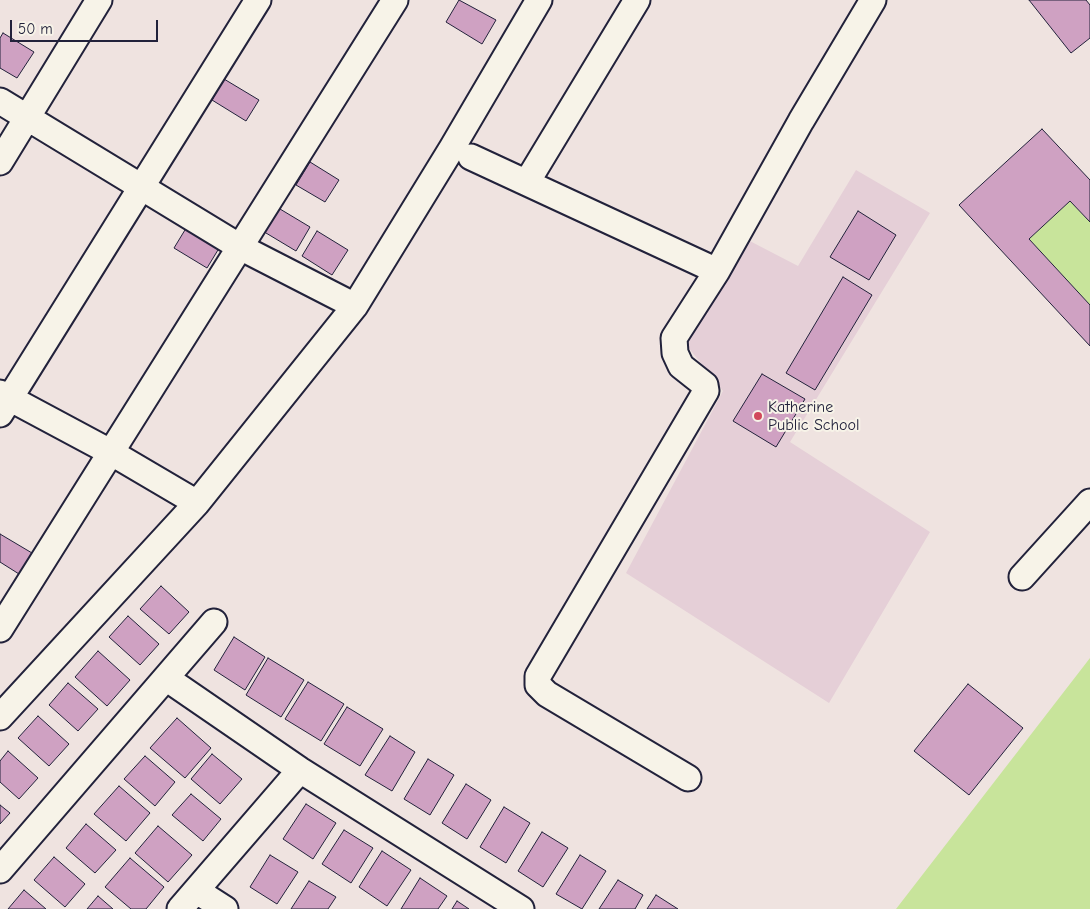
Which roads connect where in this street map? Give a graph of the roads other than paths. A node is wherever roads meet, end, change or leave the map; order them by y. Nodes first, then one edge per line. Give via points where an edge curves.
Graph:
1 (99, 0) edge
2 (258, 0) edge
3 (395, 0) edge
4 (539, 0) edge
5 (637, 0) edge
6 (873, 0) edge
7 (0, 101) edge
8 (27, 118) junction
9 (471, 156) dead end
10 (0, 162) edge
11 (527, 182) junction
12 (141, 187) junction
13 (240, 247) junction
14 (717, 271) junction
15 (355, 306) junction
16 (3, 402) edge
17 (112, 453) junction
18 (1090, 502) edge
19 (197, 503) junction
20 (1022, 577) dead end
21 (214, 622) dead end
22 (0, 629) edge
23 (166, 678) junction
24 (0, 717) edge
25 (300, 770) junction
26 (688, 778) dead end
27 (0, 870) edge
28 (197, 891) junction
29 (180, 909) edge
30 (225, 909) edge
31 (520, 909) edge

1 - 8 street
2 - 12 street
3 - 13 street
4 - 15 street
5 - 11 street
6 - 14 street
7 - 8 street
8 - 10 street
8 - 12 street
9 - 11 street
11 - 14 street
12 - 13 street
12 - 16 street
13 - 15 street
13 - 17 street
14 - 26 street via 674,338 675,353 681,366 705,385 706,391 537,681 547,694
15 - 19 street
16 - 17 street
17 - 19 street
17 - 22 street
18 - 20 street
19 - 24 street
21 - 23 street
23 - 25 street
23 - 27 street
25 - 28 street
25 - 31 street
28 - 29 street
28 - 30 street

